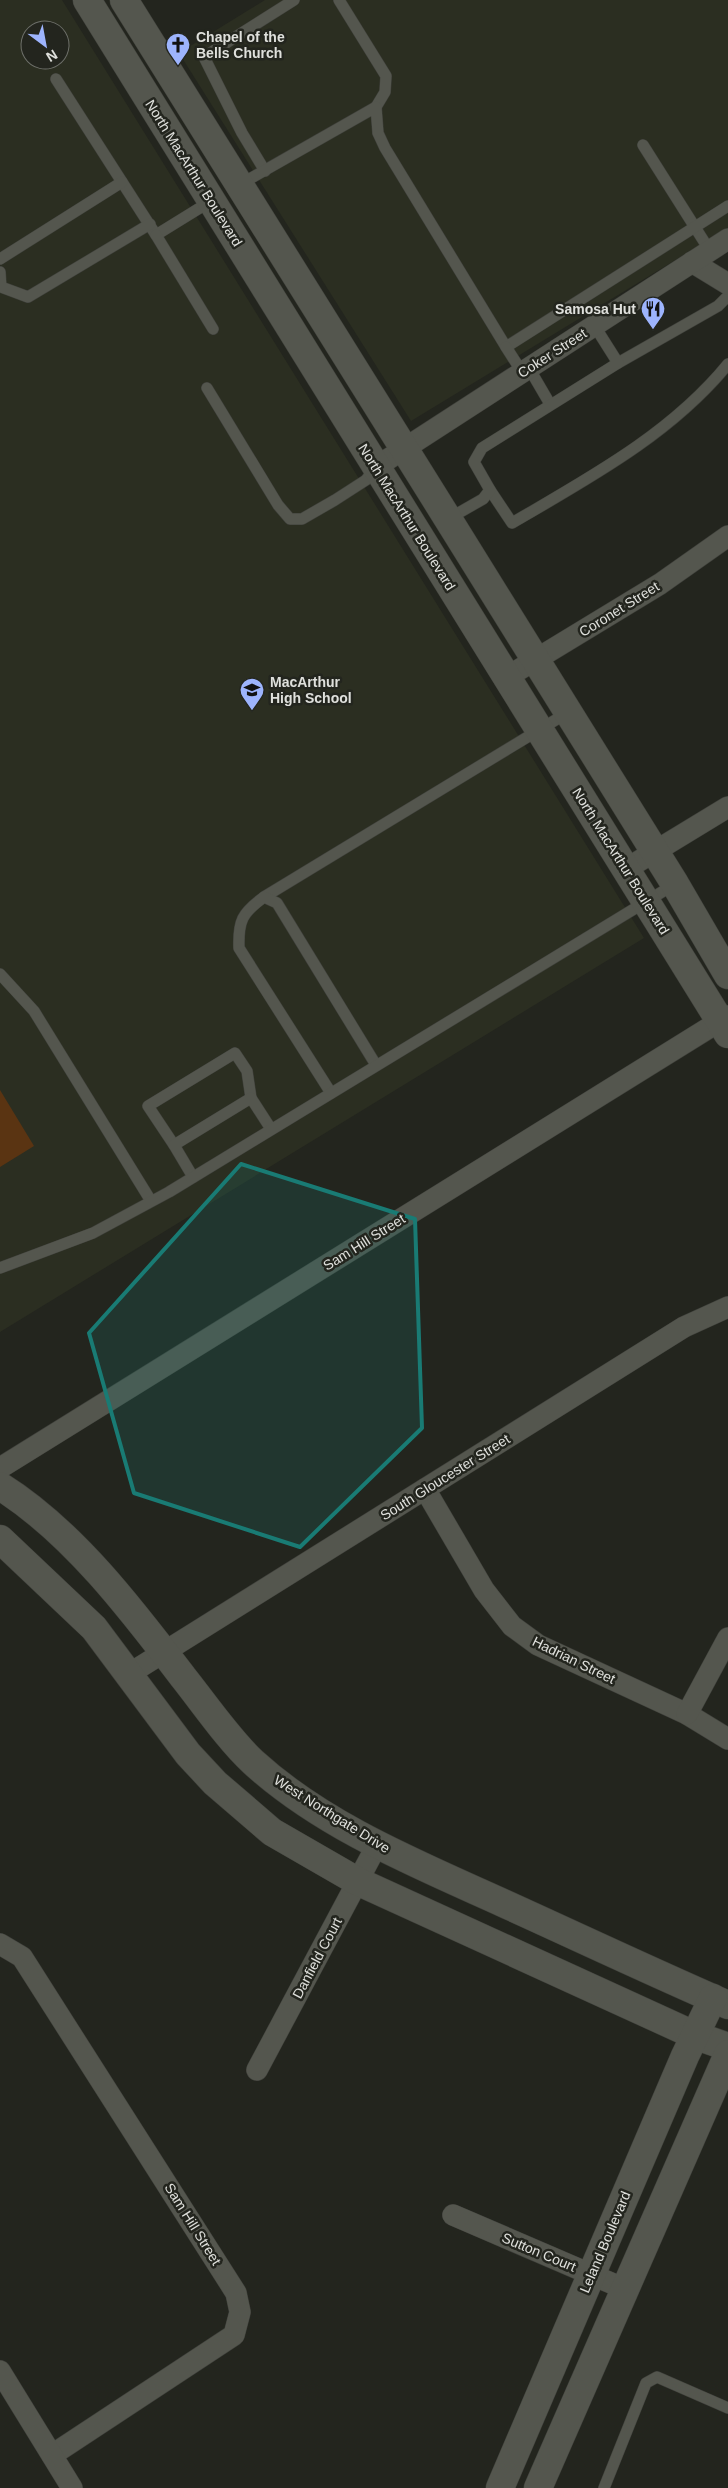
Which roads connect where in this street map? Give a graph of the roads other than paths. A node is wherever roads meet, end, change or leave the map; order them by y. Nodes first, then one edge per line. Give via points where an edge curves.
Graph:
1 (86, 0) edge
2 (124, 0) edge
3 (294, 0) edge
4 (339, 0) edge
5 (56, 79) dead end
6 (376, 107) junction
7 (643, 145) dead end
8 (265, 171) junction
9 (122, 182) junction
10 (239, 185) junction
11 (211, 201) junction
12 (728, 206) edge
13 (150, 224) junction
14 (694, 227) junction
15 (156, 235) junction
16 (728, 239) edge
17 (701, 256) junction
18 (0, 260) edge
19 (0, 272) edge
20 (728, 284) edge
21 (728, 296) edge
22 (723, 309) edge
23 (322, 317) junction
24 (594, 325) junction
25 (213, 329) dead end
26 (294, 334) junction
27 (506, 347) junction
28 (618, 363) junction
29 (728, 364) edge
30 (526, 370) junction
31 (207, 388) dead end
32 (550, 404) junction
33 (404, 449) junction
34 (376, 467) junction
35 (490, 490) junction
36 (448, 519) junction
37 (728, 536) edge
38 (535, 660) junction
39 (507, 677) junction
40 (567, 713) junction
41 (539, 730) junction
42 (728, 807) edge
43 (654, 852) junction
44 (626, 869) junction
45 (675, 884) junction
46 (264, 897) junction
47 (646, 902) junction
48 (0, 974) edge
49 (728, 975) edge
50 (725, 1024) edge
51 (376, 1065) junction
52 (331, 1092) junction
53 (251, 1098) junction
54 (272, 1129) junction
55 (174, 1145) junction
56 (192, 1177) junction
57 (151, 1202) junction
58 (0, 1268) edge
59 (728, 1307) edge
60 (0, 1468) edge
61 (0, 1486) edge
62 (425, 1489) junction
63 (0, 1539) edge
64 (728, 1638) edge
65 (165, 1652) junction
66 (129, 1674) junction
67 (687, 1714) junction
68 (728, 1740) edge
69 (377, 1845) junction
70 (357, 1881) junction
71 (0, 1944) edge
72 (720, 2001) edge
73 (694, 2035) junction
74 (728, 2047) edge
75 (728, 2054) edge
76 (257, 2070) dead end
77 (454, 2215) dead end
78 (591, 2274) junction
79 (625, 2290) junction
80 (0, 2372) edge
81 (728, 2408) edge
82 (52, 2455) junction
83 (72, 2488) edge
84 (500, 2488) edge
85 (538, 2488) edge
86 (604, 2488) edge

1 - 11 main road, North MacArthur Boulevard
2 - 10 main road
3 - 8 lane via 204,57
4 - 6 lane via 386,76 385,92
5 - 9 lane
6 - 8 lane
6 - 27 lane via 378,133 385,148
7 - 14 lane
8 - 10 lane
9 - 13 lane
9 - 18 lane
10 - 11 main road
10 - 23 main road
11 - 15 lane
11 - 26 main road, North MacArthur Boulevard
12 - 14 lane
13 - 15 lane
13 - 19 lane via 28,297 1,287
14 - 17 lane
14 - 27 lane
15 - 25 lane
16 - 17 street, Coker Street
17 - 20 street
17 - 24 street, Coker Street
21 - 22 lane
22 - 28 lane
23 - 26 main road
23 - 33 main road
24 - 28 lane
24 - 30 street, Coker Street
26 - 34 main road, North MacArthur Boulevard
27 - 30 lane
28 - 32 lane
29 - 35 lane via 679,415 610,465 512,523
30 - 32 lane
30 - 33 street, Coker Street
31 - 34 lane via 278,505 290,519 302,520 366,480
32 - 35 lane via 482,448 474,462
33 - 34 street, Coker Street
33 - 36 main road
34 - 39 main road, North MacArthur Boulevard
35 - 36 lane via 482,499
36 - 38 main road
37 - 38 street, Coronet Street via 660,584
38 - 39 street, Coronet Street
38 - 40 main road
39 - 41 main road, North MacArthur Boulevard
40 - 41 lane
40 - 43 main road
41 - 44 main road, North MacArthur Boulevard
41 - 46 lane
42 - 43 street
43 - 44 street
43 - 45 main road
44 - 47 main road, North MacArthur Boulevard
45 - 47 lane
45 - 49 main road
46 - 51 lane via 277,903
46 - 52 lane via 250,907 238,927 239,948
47 - 50 main road, North MacArthur Boulevard
47 - 51 lane
48 - 57 lane via 34,1011
50 - 60 street, Sam Hill Street
51 - 52 lane
52 - 54 lane
53 - 54 lane
53 - 55 lane
53 - 55 lane via 247,1071 235,1053 148,1106
54 - 56 lane
55 - 56 lane
56 - 57 lane
57 - 58 lane via 93,1233
59 - 62 street, South Gloucester Street via 684,1327
61 - 65 main road, West Northgate Drive via 42,1518 90,1563
62 - 65 street, South Gloucester Street
62 - 67 street, Hadrian Street via 484,1590 512,1626 538,1645
63 - 66 main road via 94,1628
64 - 67 street
65 - 66 street, South Gloucester Street
65 - 69 main road, West Northgate Drive via 251,1760 290,1792
66 - 70 main road via 188,1754 215,1783 272,1832
67 - 68 street, Hadrian Street
69 - 70 street, Danfield Court
69 - 72 main road, West Northgate Drive
70 - 73 main road
70 - 76 street, Danfield Court
71 - 82 street, Sam Hill Street via 22,1957 236,2293 240,2312 234,2335
72 - 73 main road, Leland Boulevard
73 - 74 main road
73 - 78 main road, Leland Boulevard
75 - 79 main road
77 - 78 street, Sutton Court
78 - 79 street, Sutton Court
78 - 84 main road, Leland Boulevard
79 - 85 main road
80 - 82 street
81 - 86 lane via 657,2377 646,2383
82 - 83 street

